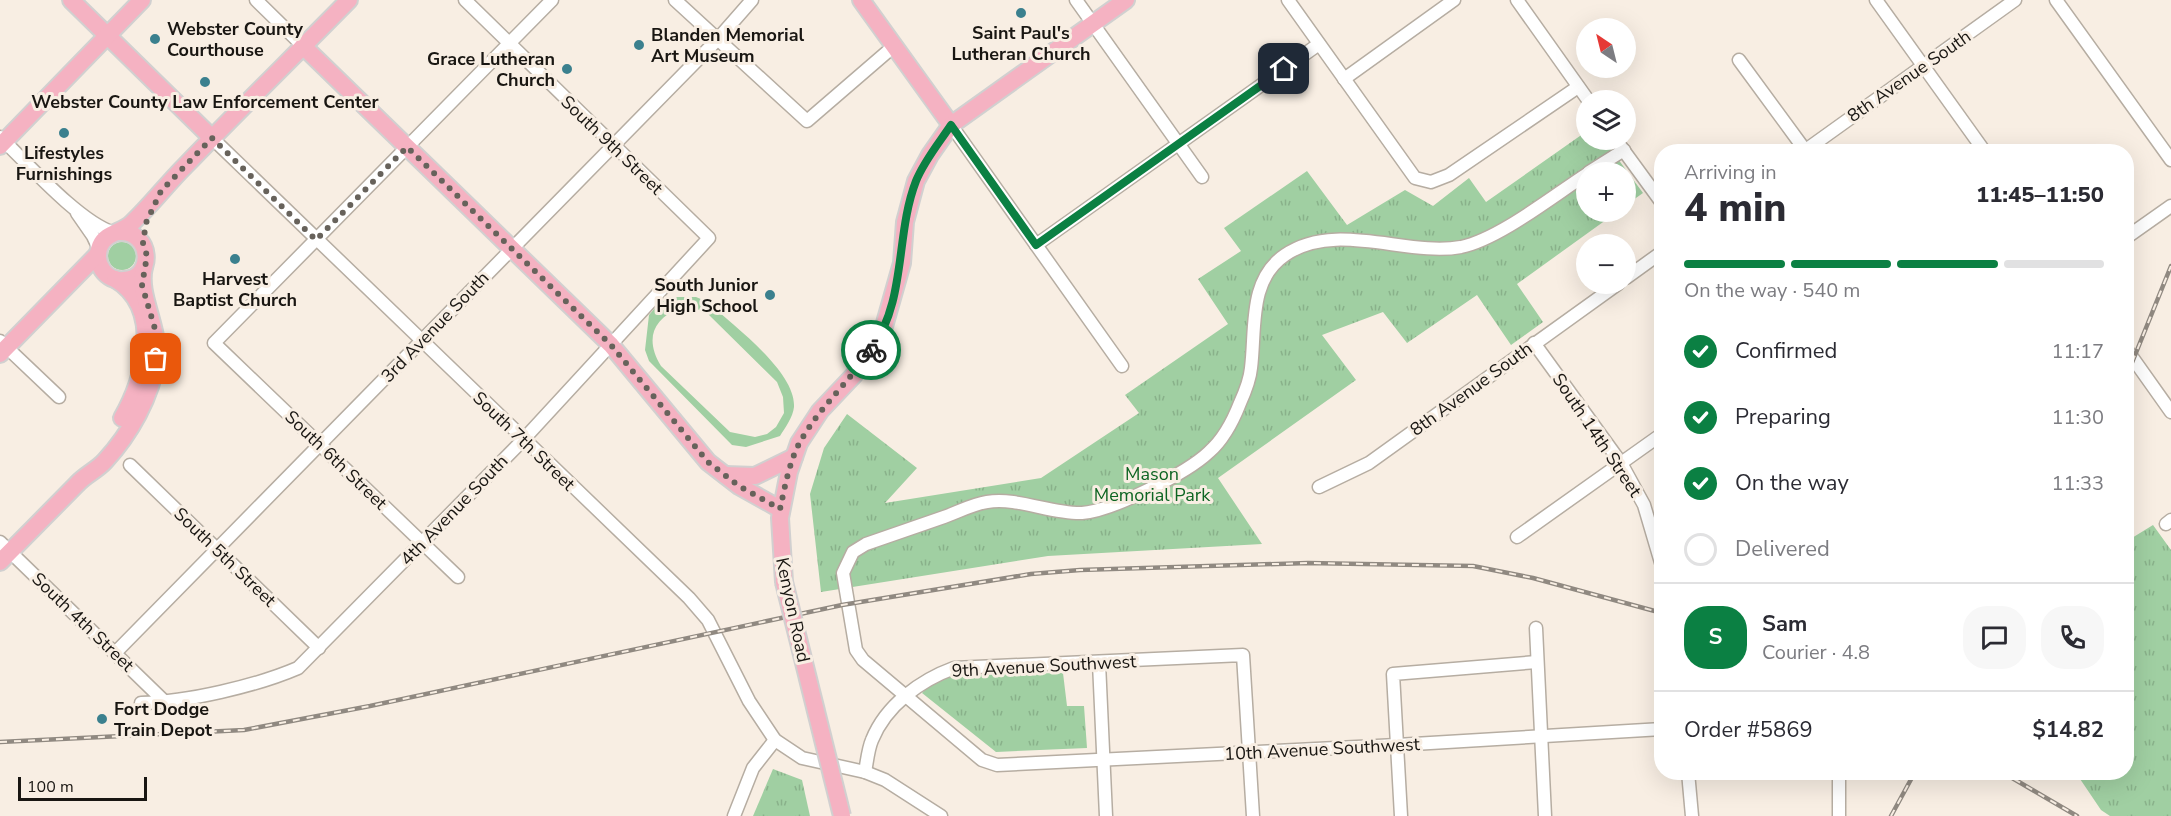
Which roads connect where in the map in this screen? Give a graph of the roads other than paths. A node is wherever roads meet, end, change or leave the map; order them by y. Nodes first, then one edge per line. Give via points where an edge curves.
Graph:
1 (71, 0) edge
2 (142, 0) edge
3 (256, 0) edge
4 (349, 0) edge
5 (465, 0) edge
6 (552, 0) edge
7 (675, 0) edge
8 (753, 0) edge
9 (1076, 0) edge
10 (1126, 0) edge
11 (1288, 0) edge
12 (1454, 0) edge
13 (1517, 0) edge
14 (1876, 0) edge
15 (2015, 0) edge
16 (2056, 0) edge
17 (866, 2) edge
18 (1093, 24) junction
19 (108, 36) junction
20 (717, 40) junction
21 (509, 44) junction
22 (1319, 44) junction
23 (303, 46) junction
24 (894, 46) junction
25 (1739, 60) dead end
26 (1923, 66) junction
27 (1344, 79) junction
28 (1578, 87) junction
29 (1580, 90) edge
30 (951, 125) junction
31 (212, 138) junction
32 (1, 142) edge
33 (1178, 143) junction
34 (1799, 144) edge
35 (1814, 144) edge
36 (1979, 144) edge
37 (613, 145) junction
38 (407, 147) junction
39 (1624, 150) joint
40 (2171, 160) edge
41 (1605, 162) edge
42 (1202, 177) dead end
43 (1576, 181) edge
44 (161, 191) junction
45 (1654, 192) edge
46 (2171, 206) edge
47 (75, 210) junction
48 (117, 232) junction
49 (2134, 232) edge
50 (709, 238) joint
51 (316, 240) junction
52 (143, 243) junction
53 (1036, 245) junction
54 (512, 249) junction
55 (98, 251) junction
56 (1654, 258) edge
57 (144, 267) junction
58 (1636, 271) edge
59 (112, 278) junction
60 (1604, 294) edge
61 (50, 302) junction
62 (420, 342) junction
63 (1534, 344) junction
64 (611, 345) junction
65 (2, 347) edge
66 (2134, 360) edge
67 (1122, 366) dead end
68 (59, 397) dead end
69 (2171, 412) edge
70 (523, 440) junction
71 (1654, 440) edge
72 (320, 445) junction
73 (794, 457) junction
74 (1621, 463) junction
75 (130, 465) dead end
76 (724, 475) junction
77 (82, 479) junction
78 (1319, 487) dead end
79 (780, 509) junction
80 (1517, 537) dead end
81 (1654, 539) edge
82 (422, 543) junction
83 (216, 549) junction
84 (3, 552) edge
85 (458, 577) dead end
86 (1536, 628) dead end
87 (319, 648) junction
88 (116, 653) junction
89 (1538, 662) junction
90 (1099, 663) junction
91 (904, 696) junction
92 (165, 702) junction
93 (141, 703) dead end
94 (1654, 730) edge
95 (1541, 737) junction
96 (775, 740) junction
97 (1397, 745) junction
98 (1248, 753) junction
99 (1102, 761) junction
100 (865, 772) junction
101 (1689, 780) edge
102 (1839, 780) edge
103 (734, 816) edge
104 (842, 816) edge
105 (941, 816) edge
106 (1106, 816) edge
107 (1253, 816) edge
108 (1401, 816) edge
109 (1545, 816) edge
110 (1692, 816) edge
111 (1839, 816) edge

1 - 19 main road, South 7th Street
2 - 19 main road
3 - 23 street
4 - 23 main road
5 - 21 street, South 9th Street
6 - 21 street
7 - 20 street
8 - 20 street, 3rd Avenue South
9 - 18 street
10 - 18 main road
11 - 22 street
12 - 27 street
13 - 28 street
14 - 26 street
15 - 26 street, 8th Avenue South
16 - 40 street
17 - 24 main road
18 - 30 main road
18 - 33 street
19 - 31 main road, South 7th Street
19 - 32 main road
20 - 24 street via 807,121
20 - 37 street, 3rd Avenue South
21 - 37 street, South 9th Street
21 - 38 street
22 - 27 street
22 - 33 street
23 - 31 main road
23 - 38 main road
24 - 30 main road
25 - 34 street
26 - 35 street, 8th Avenue South
26 - 36 street
27 - 28 street via 1415,178 1431,182 1449,175
28 - 29 street
30 - 53 street
30 - 73 main road, Kenyon Road via 916,181 905,222 902,263 880,337 854,375 822,410
31 - 44 main road
31 - 51 street, South 7th Street
32 - 47 street
33 - 42 street
33 - 53 street
37 - 50 street, South 9th Street
37 - 54 street, 3rd Avenue South
38 - 51 street
38 - 54 main road
39 - 41 street
39 - 45 street
43 - 91 street via 1482,240 1460,247 1334,240 1286,254 1272,266 1260,288 1255,306 1251,370 1234,418 1221,440 1208,454 1142,492 1083,513 988,501 853,552 843,573 856,650
44 - 48 main road via 133,222
44 - 52 main road via 149,214
46 - 49 street
47 - 48 street via 103,229
47 - 55 street
48 - 52 main road via 131,233
48 - 55 main road via 104,240
50 - 64 street, 4th Avenue South
51 - 62 street, South 7th Street
51 - 72 street, South 6th Street via 214,343
52 - 57 main road via 147,256
53 - 67 street
54 - 62 street, 3rd Avenue South
54 - 64 main road
55 - 59 main road via 102,269
55 - 61 main road
56 - 58 street
57 - 59 main road via 134,277
57 - 77 main road via 142,285 156,342 150,387 120,442 104,462
59 - 61 main road via 88,278
59 - 77 main road via 132,294 142,315 142,372 122,417
60 - 63 street, 8th Avenue South
61 - 65 main road
62 - 70 street, South 7th Street
62 - 72 street, 3rd Avenue South
63 - 74 street, South 14th Street
63 - 78 street, 8th Avenue South via 1369,463
64 - 70 street, 4th Avenue South
64 - 76 main road via 689,441
65 - 68 street
66 - 69 street
70 - 82 street, 4th Avenue South
70 - 96 street, South 7th Street via 708,620 753,709
71 - 74 street
72 - 82 street, South 6th Street
72 - 83 street, 3rd Avenue South
73 - 76 main road via 755,476
73 - 79 main road, Kenyon Road
74 - 80 street
74 - 81 street, South 14th Street via 1644,505
75 - 83 street, South 5th Street
76 - 79 main road
77 - 84 main road
79 - 104 main road, Kenyon Road, bridge via 784,582
82 - 85 street, South 6th Street
82 - 87 street, 4th Avenue South
83 - 87 street, South 5th Street
83 - 88 street, 3rd Avenue South
84 - 88 street, South 4th Street
86 - 89 street
87 - 92 street, 4th Avenue South via 298,668 276,678
88 - 92 street, South 4th Street
89 - 95 street
89 - 97 street via 1393,674
90 - 91 street, 9th Avenue Southwest via 954,668 934,675
90 - 98 street, 9th Avenue Southwest via 1243,655
90 - 99 street
91 - 99 street, 10th Avenue Southwest via 982,760 997,765
91 - 100 street, 9th Avenue Southwest via 872,740
92 - 93 street, 4th Avenue South
94 - 95 street, 10th Avenue Southwest
95 - 97 street, 10th Avenue Southwest
95 - 109 street
96 - 100 street, South 7th Street via 802,758
96 - 103 street via 753,768
97 - 98 street, 10th Avenue Southwest
97 - 108 street
98 - 99 street, 10th Avenue Southwest
98 - 107 street
99 - 106 street
100 - 105 street, South 7th Street via 885,780
101 - 110 street
102 - 111 street

